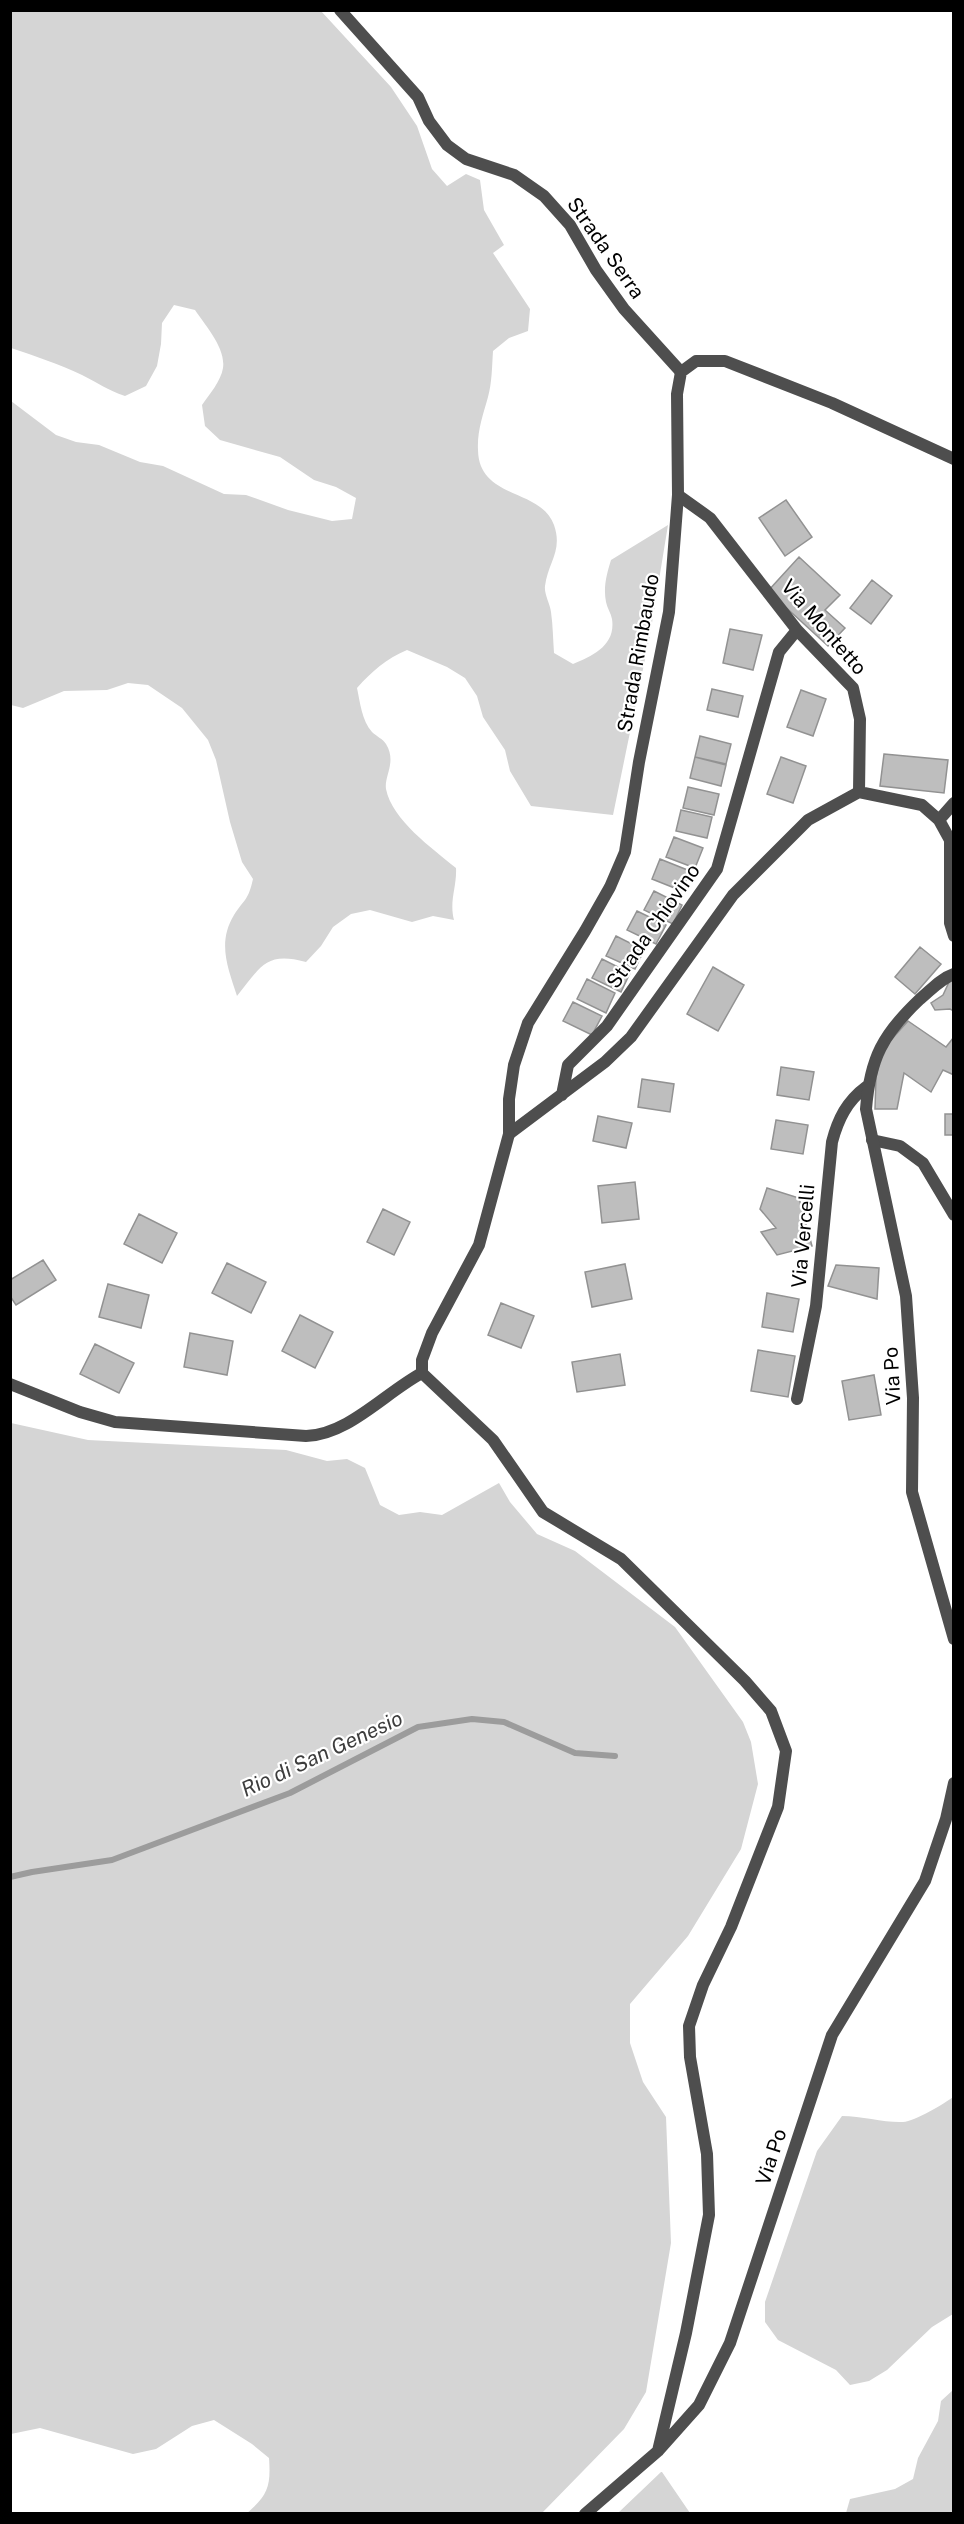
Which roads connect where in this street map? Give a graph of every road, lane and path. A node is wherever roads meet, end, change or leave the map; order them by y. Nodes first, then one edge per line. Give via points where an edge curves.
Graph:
1 (340, 10) edge
2 (681, 372) junction
3 (954, 459) edge
4 (678, 495) junction
5 (796, 630) junction
6 (859, 792) junction
7 (954, 803) edge
8 (939, 820) junction
9 (954, 936) edge
10 (954, 974) edge
11 (867, 1087) junction
12 (562, 1095) junction
13 (509, 1134) junction
14 (872, 1140) junction
15 (954, 1215) edge
16 (422, 1373) junction
17 (10, 1384) edge
18 (797, 1399) dead end
19 (954, 1639) edge
20 (954, 1783) edge
21 (658, 2451) junction
22 (585, 2514) edge

1 - 2 street, Strada Serra via 418,97 447,145 465,159 514,175 544,196 570,225 624,309
2 - 3 street via 696,361 725,361 832,402
2 - 4 street, Strada Rimbaudo via 676,394
4 - 5 street, Via Montetto via 710,518
4 - 13 street, Strada Rimbaudo via 669,612 639,762 626,852 610,888 528,1023 514,1065
5 - 6 street, Via Montetto via 853,688 860,719
5 - 12 street, Strada Chiovino via 779,652 717,869 607,1026 568,1065
6 - 8 street via 922,806
6 - 12 street via 808,820 734,895 631,1037
7 - 8 street
8 - 9 street via 950,840 950,923
10 - 11 street via 945,977 894,1027 878,1053
11 - 14 street, Via Po via 866,1109
11 - 18 street, Via Vercelli via 854,1095 838,1120 831,1142 816,1306
12 - 13 street
13 - 16 street, Strada Rimbaudo via 479,1245 432,1333 422,1360
14 - 15 street via 900,1146 923,1163
14 - 19 street, Via Po via 906,1296 913,1398 912,1492
16 - 17 street via 346,1424 319,1436 115,1422
16 - 21 street via 493,1440 543,1512 621,1559 745,1681 771,1711 786,1751 778,1807 689,2026 690,2057 707,2154 709,2215
20 - 21 street, Via Po via 925,1881 832,2035 730,2343 699,2405
21 - 22 street, Via Po

